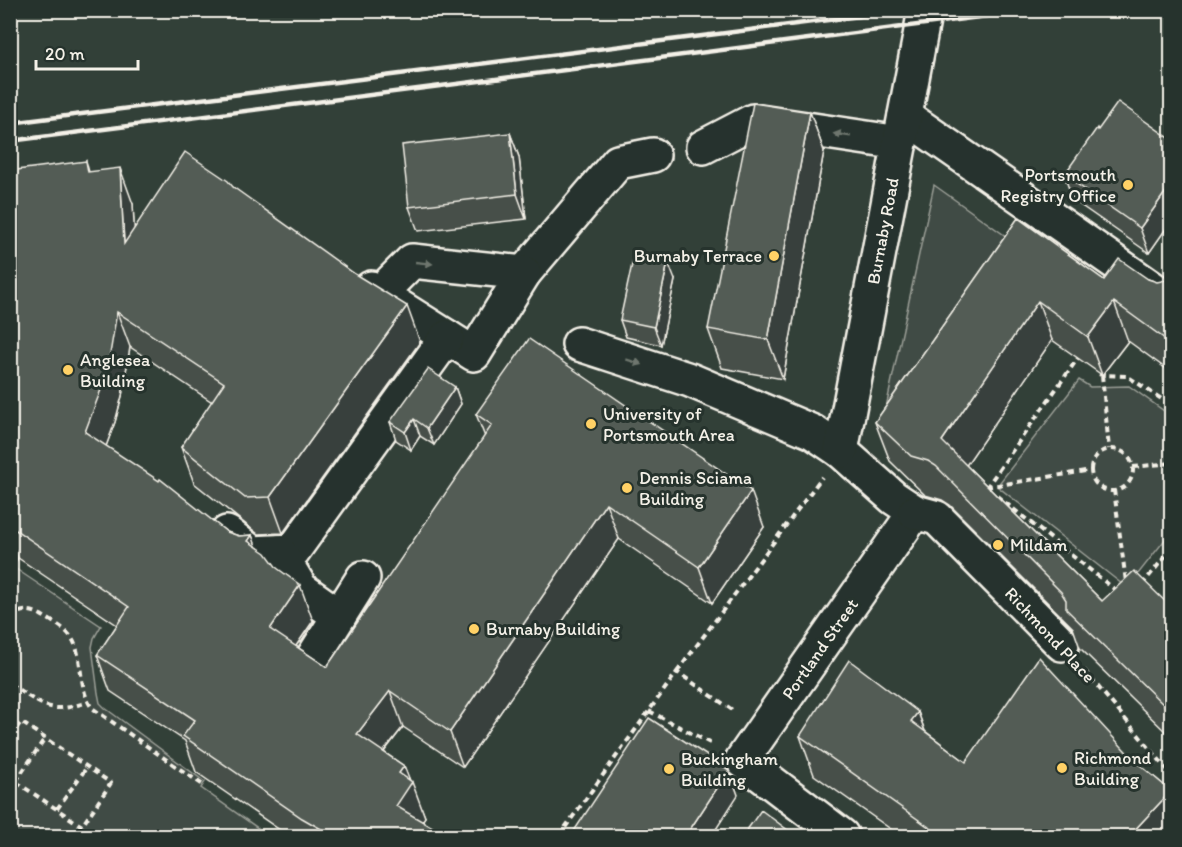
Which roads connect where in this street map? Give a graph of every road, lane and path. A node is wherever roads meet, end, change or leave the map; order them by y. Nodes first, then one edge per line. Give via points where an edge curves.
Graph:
1 (925, 10) edge
2 (903, 130) junction
3 (703, 147) dead end
4 (653, 155) dead end
5 (524, 273) junction
6 (351, 274) edge
7 (379, 294) junction
8 (1172, 302) edge
9 (447, 337) junction
10 (579, 344) dead end
11 (1084, 349) edge
12 (1078, 358) junction
13 (1086, 364) edge
14 (1094, 370) dead end
15 (1102, 375) junction
16 (1172, 406) edge
17 (1109, 450) junction
18 (841, 451) junction
19 (1172, 463) edge
20 (1133, 467) junction
21 (1092, 470) junction
22 (986, 488) junction
23 (1114, 490) junction
24 (915, 512) junction
25 (206, 516) edge
26 (1172, 548) edge
27 (279, 552) junction
28 (363, 578) dead end
29 (1127, 588) edge
30 (1136, 592) edge
31 (1119, 594) edge
32 (339, 616) junction
33 (10, 617) edge
34 (1062, 644) joint
35 (314, 656) edge
36 (677, 672) junction
37 (10, 684) edge
38 (89, 702) junction
39 (649, 711) junction
40 (742, 716) dead end
41 (10, 725) edge
42 (16, 729) junction
43 (10, 737) edge
44 (45, 738) junction
45 (742, 760) junction
46 (87, 767) junction
47 (1172, 775) edge
48 (10, 778) edge
49 (16, 781) junction
50 (203, 785) edge
51 (57, 809) junction
52 (559, 837) edge
53 (842, 837) edge

1 - 2 street, Burnaby Road
2 -> 3 street via 753,121
2 - 8 street
2 - 18 street, Burnaby Road
4 - 5 street via 618,162
7 -> 5 street via 412,261
5 - 9 street via 474,354
6 - 7 street
7 - 9 street
9 - 27 street via 293,551
10 -> 18 street via 690,380 813,432
11 - 12 path
12 - 13 path
12 - 22 path
14 - 15 path
15 - 16 path via 1128,376
15 - 17 path
17 - 20 path via 1127,455
17 - 21 path via 1095,459
18 - 24 street
18 - 36 path
19 - 20 path
20 - 23 path via 1126,485
21 - 22 path
21 - 23 path via 1096,483
22 - 31 path
23 - 29 path
24 - 34 street, Richmond Place via 937,518
24 - 45 street, Portland Street
25 - 27 street via 252,553
26 - 30 path
27 - 32 street via 301,589
28 - 32 street
32 - 35 street
33 - 38 path via 19,611 31,611 70,636
34 - 47 path, Richmond Place
36 - 39 path
36 - 40 path
37 - 38 path via 54,708
38 - 50 path via 102,716
39 - 45 path
39 - 52 path
41 - 42 path
42 - 43 path
42 - 44 path via 21,722
44 - 46 path
44 - 49 path
45 - 53 street
46 - 51 path
46 - 51 path via 111,783 82,826
48 - 49 path
49 - 51 path

